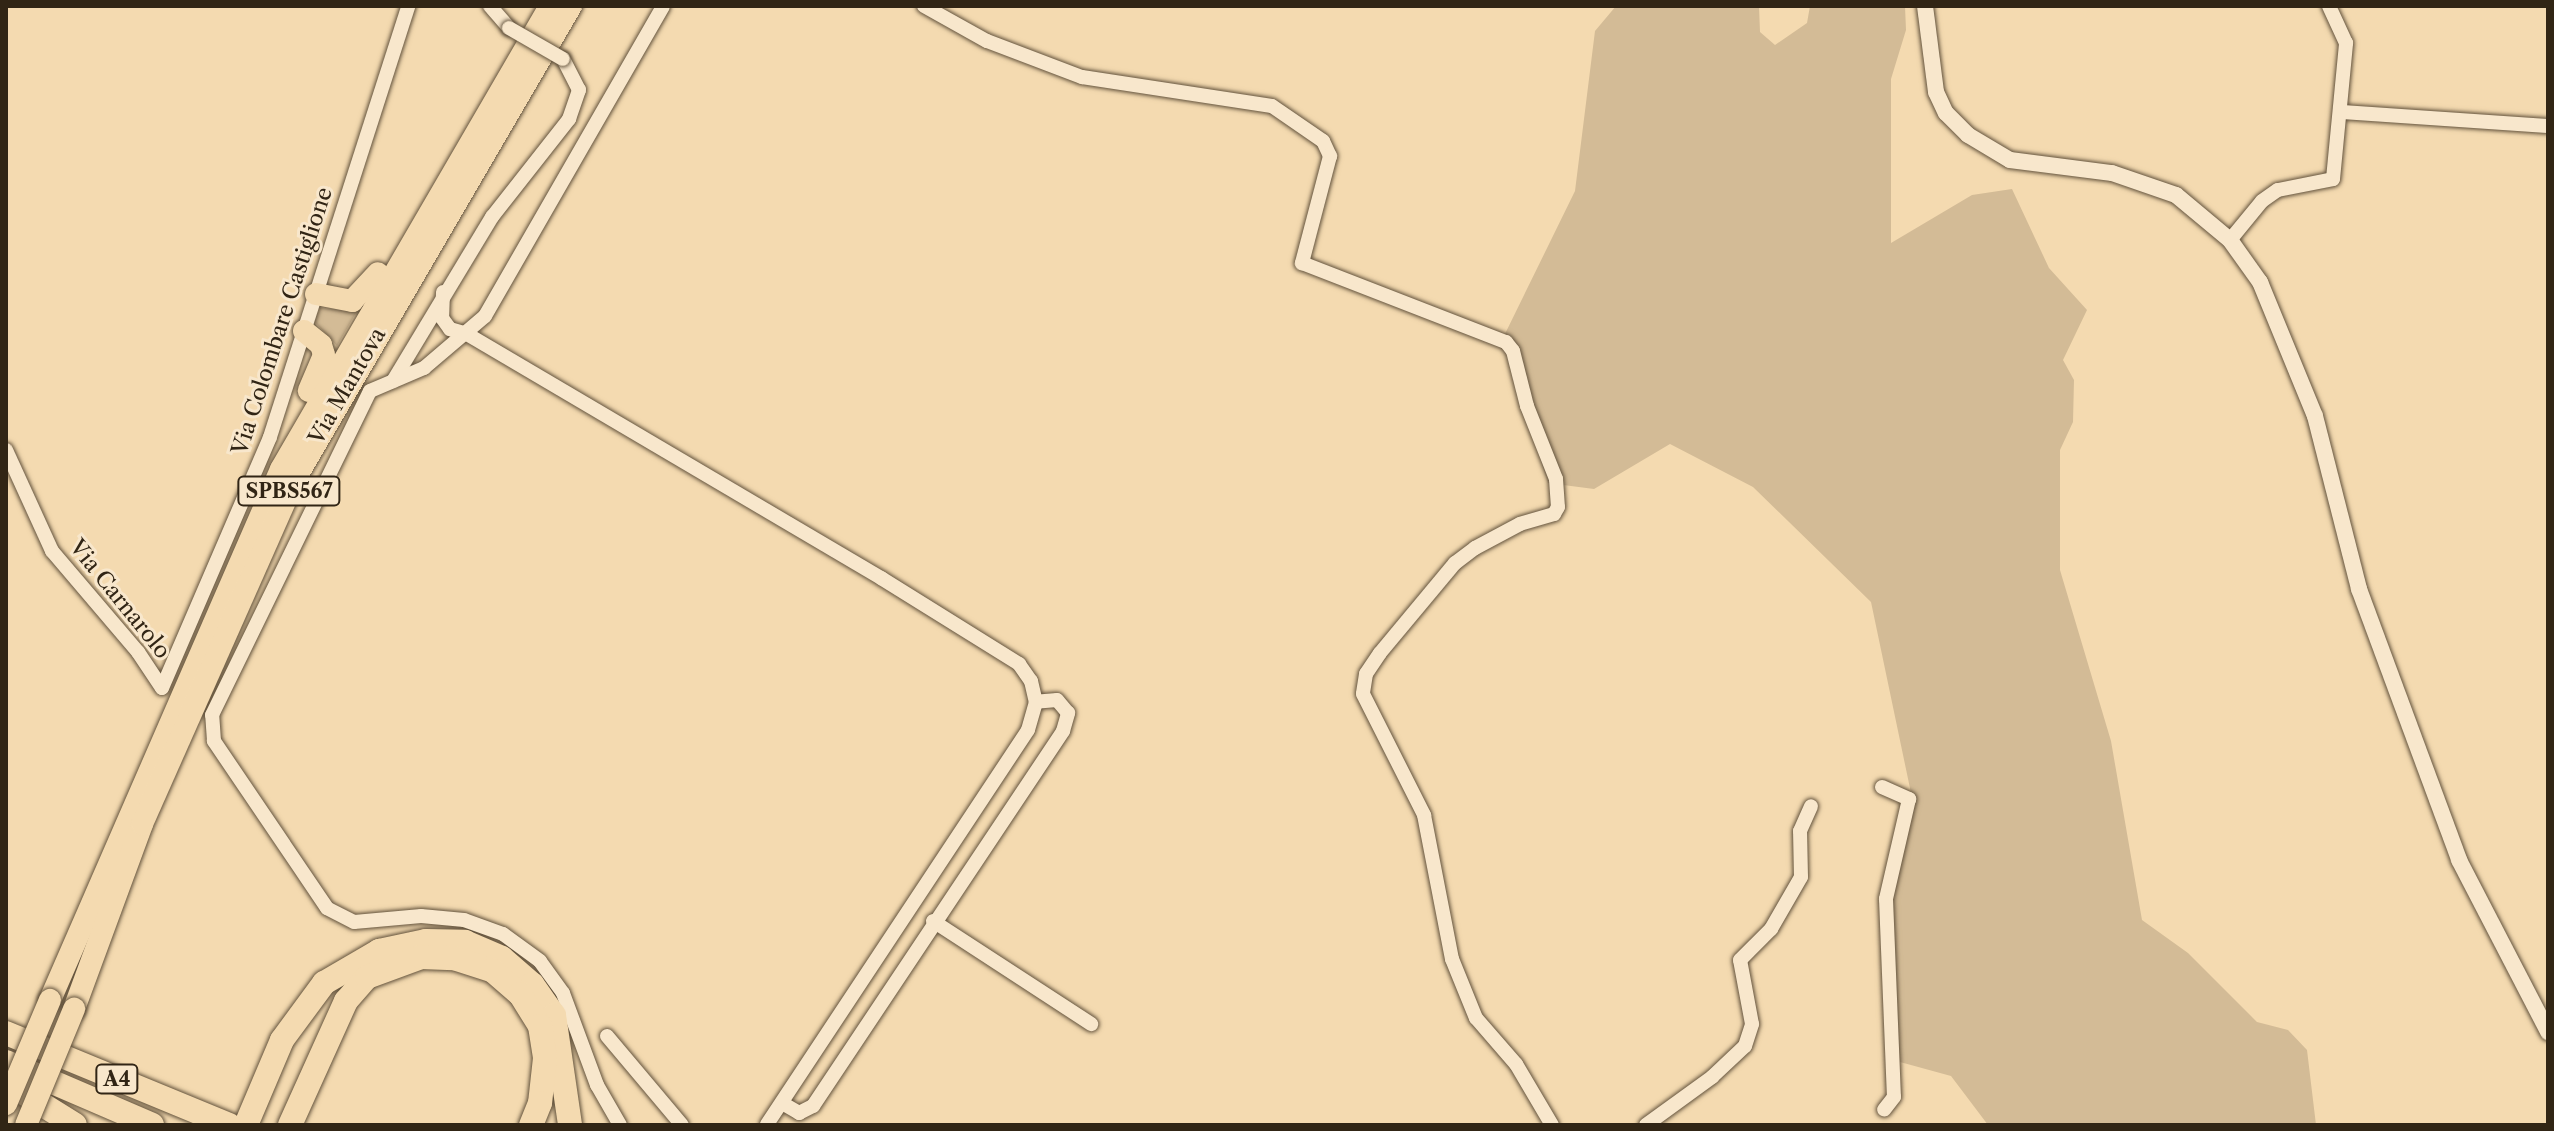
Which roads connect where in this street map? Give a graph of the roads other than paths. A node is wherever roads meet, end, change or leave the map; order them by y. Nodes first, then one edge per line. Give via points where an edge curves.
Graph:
1 (408, 6) edge
2 (490, 6) edge
3 (550, 6) edge
4 (571, 6) edge
5 (663, 6) edge
6 (924, 6) edge
7 (1925, 6) edge
8 (2329, 6) edge
9 (2342, 112) junction
10 (2548, 126) edge
11 (428, 210) junction
12 (2230, 240) junction
13 (443, 292) junction
14 (316, 294) junction
15 (304, 331) junction
16 (419, 334) junction
17 (467, 334) junction
18 (418, 370) junction
19 (393, 381) junction
20 (6, 450) edge
21 (281, 469) junction
22 (162, 688) joint
23 (1036, 702) junction
24 (1882, 787) dead end
25 (1811, 806) dead end
26 (933, 921) junction
27 (1091, 1024) dead end
28 (2548, 1032) edge
29 (6, 1033) edge
30 (607, 1036) dead end
31 (6, 1062) edge
32 (6, 1082) edge
33 (782, 1103) junction
34 (6, 1104) edge
35 (1884, 1110) dead end
36 (294, 1114) edge
37 (26, 1125) edge
38 (75, 1125) edge
39 (152, 1125) edge
40 (233, 1125) edge
41 (531, 1125) edge
42 (570, 1125) edge
43 (620, 1125) edge
44 (682, 1125) edge
45 (767, 1125) edge
46 (1552, 1125) edge
47 (1646, 1125) edge

1 - 14 street, Via Colombare Castiglione
2 - 13 street, bridge via 509,28 563,59 579,90 569,119 492,217
3 - 11 highway, Via Mantova / SPBS567
4 - 37 highway, Via Mantova / SPBS567, bridge via 295,479 142,824
5 - 17 street via 497,296
6 - 46 street via 987,41 1082,77 1272,106 1323,141 1330,156 1302,263 1506,342 1513,351 1527,406 1556,479 1558,507 1554,514 1520,524 1455,563 1373,663 1363,694 1424,815 1452,959 1476,1018 1516,1064
7 - 12 street via 1936,92 1946,113 1968,135 2010,160 2112,173 2151,184 2176,195
8 - 9 street via 2346,43
9 - 10 street
9 - 12 street via 2333,179 2278,190
11 - 14 highway via 364,293 340,301
11 - 21 highway, Via Mantova / SPBS567
12 - 28 street via 2260,282 2315,416 2359,589 2459,860
13 - 16 street
13 - 17 street via 442,318 450,329
14 - 15 street, Via Colombare Castiglione
15 - 21 highway via 321,345 324,355
15 - 22 street, Via Colombare Castiglione via 270,437
16 - 18 street via 414,351
16 - 19 street
17 - 18 street
17 - 23 street via 1019,664 1031,681
18 - 19 street
19 - 43 street via 370,391 212,715 214,741 327,908 354,922 421,916 464,920 503,934 540,961 563,993 597,1085
20 - 22 street, Via Carnarolo via 52,551
21 - 34 highway, Via Mantova / SPBS567, bridge
23 - 26 street via 1057,700 1068,713 1063,731
23 - 33 street via 1028,730
24 - 35 street via 1909,799 1886,899 1894,1097
25 - 47 street via 1800,831 1801,877 1771,929 1740,960 1752,1024 1745,1046
26 - 27 street
26 - 33 street via 813,1106 799,1113
29 - 40 highway, A4
30 - 44 street
31 - 39 highway, A4
32 - 38 highway
33 - 45 street
36 - 41 highway via 346,1001 367,977 421,957 454,958 492,970 520,994 540,1026 545,1080
40 - 42 highway via 260,1091 282,1040 324,983 379,951 426,941 465,942 502,958 532,984 554,1015

